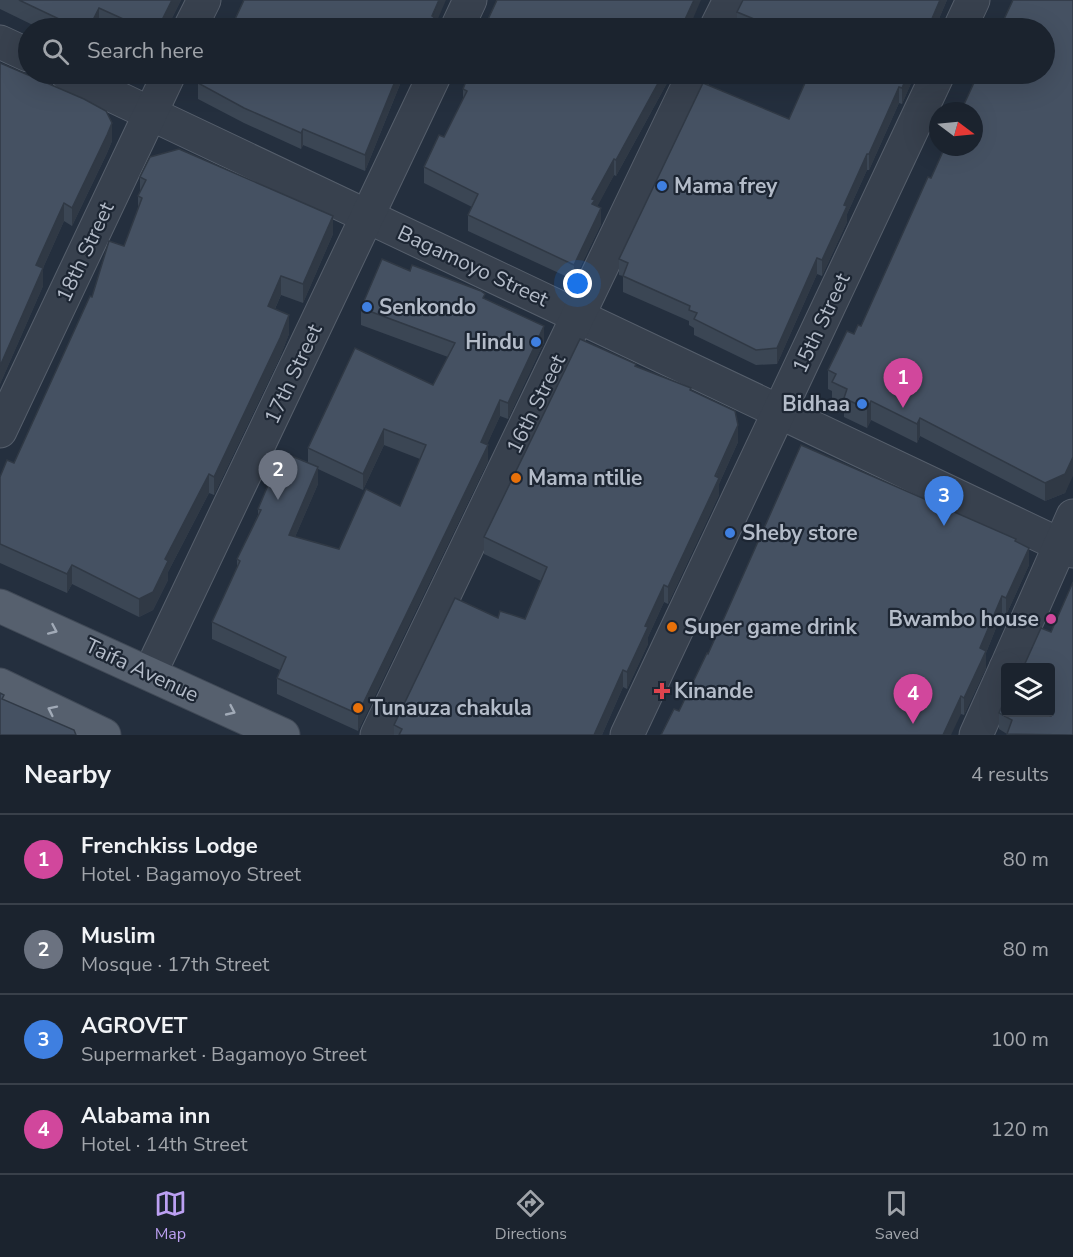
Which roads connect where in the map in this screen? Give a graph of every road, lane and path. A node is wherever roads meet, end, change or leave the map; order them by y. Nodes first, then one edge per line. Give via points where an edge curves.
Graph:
1 (204, 0) edge
2 (470, 0) edge
3 (730, 0) edge
4 (973, 0) edge
5 (195, 18) edge
6 (462, 18) edge
7 (721, 18) edge
8 (965, 18) edge
9 (0, 42) edge
10 (18, 50) edge
11 (88, 84) edge
12 (164, 84) edge
13 (430, 84) edge
14 (689, 84) edge
15 (933, 84) edge
16 (150, 113) junction
17 (368, 216) junction
18 (578, 316) junction
19 (778, 411) junction
20 (0, 431) edge
21 (1068, 537) edge
22 (0, 606) edge
23 (1008, 663) edge
24 (150, 674) junction
25 (1001, 679) edge
26 (0, 685) edge
27 (104, 735) edge
28 (283, 735) edge
29 (377, 735) edge
30 (627, 735) edge
31 (976, 735) edge

1 - 5 street
2 - 6 street
3 - 7 street
4 - 8 street
9 - 10 street
11 - 16 street, Bagamoyo Street
12 - 16 street, 18th Street
13 - 17 street, 17th Street
14 - 18 street, 16th Street
15 - 19 street, 15th Street
16 - 17 street, Bagamoyo Street
16 - 20 street, 18th Street
17 - 18 street, Bagamoyo Street
17 - 24 street, 17th Street
18 - 19 street, Bagamoyo Street
18 - 29 street, 16th Street
19 - 21 street, Bagamoyo Street
19 - 30 street, 15th Street
21 - 23 street
22 -> 24 main road, Taifa Avenue
24 -> 28 main road, Taifa Avenue
25 - 31 street
27 -> 26 main road

